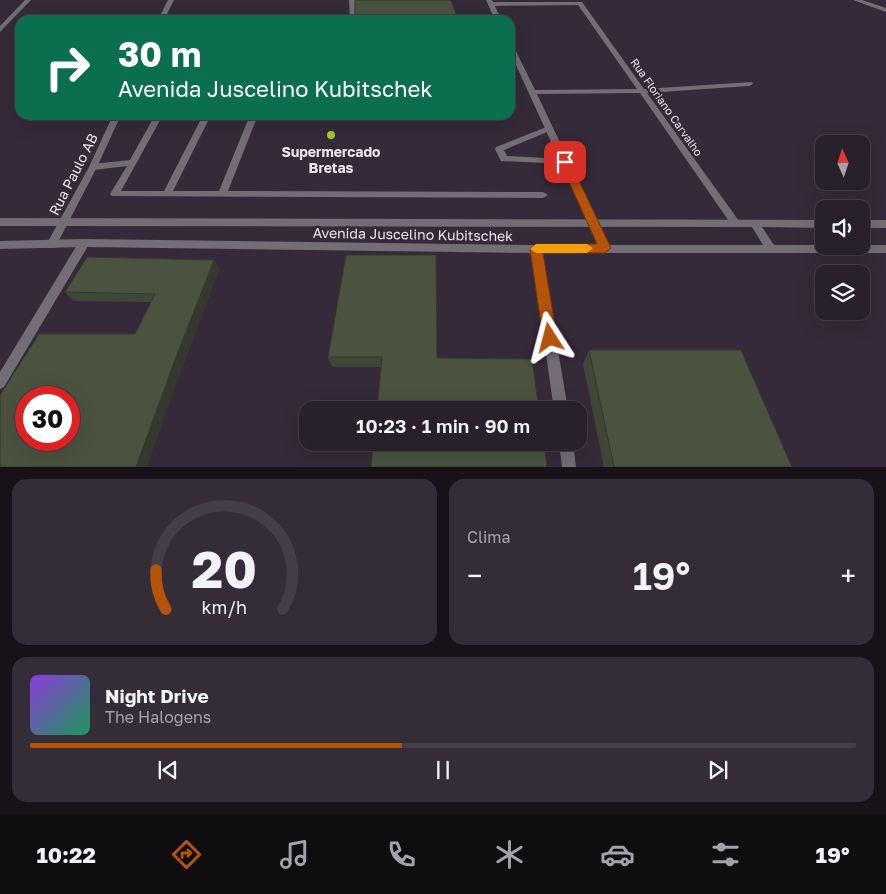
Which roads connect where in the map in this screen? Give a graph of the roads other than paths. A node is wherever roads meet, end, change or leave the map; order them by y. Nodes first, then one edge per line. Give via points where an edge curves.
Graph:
1 (28, 0) edge
2 (171, 0) edge
3 (352, 0) edge
4 (856, 0) edge
5 (490, 2) edge
6 (886, 10) edge
7 (164, 15) edge
8 (353, 15) edge
9 (496, 15) edge
10 (4, 23) edge
11 (0, 30) edge
12 (515, 56) edge
13 (748, 84) dead end
14 (642, 91) junction
15 (532, 92) junction
16 (115, 120) edge
17 (156, 120) edge
18 (204, 120) edge
19 (252, 120) edge
20 (549, 128) junction
21 (133, 162) junction
22 (565, 162) junction
23 (93, 167) junction
24 (167, 194) junction
25 (222, 194) junction
26 (543, 195) dead end
27 (0, 222) edge
28 (64, 222) junction
29 (593, 223) junction
30 (736, 224) junction
31 (756, 224) junction
32 (815, 224) edge
33 (870, 224) edge
34 (886, 224) edge
35 (84, 243) junction
36 (0, 245) edge
37 (51, 246) junction
38 (605, 248) junction
39 (536, 249) junction
40 (771, 249) junction
41 (886, 249) edge
42 (0, 383) edge
43 (560, 401) edge
44 (567, 451) edge
45 (569, 466) edge

1 - 10 street
2 - 7 street
3 - 8 street
4 - 6 street
5 - 9 street
5 - 14 street, Rua Floriano Carvalho via 580,3
10 - 11 street
12 - 15 street
13 - 14 street
14 - 15 street
14 - 30 street, Rua Floriano Carvalho
15 - 20 street
16 - 23 street, Rua Paulo AB
17 - 21 street
18 - 24 street
19 - 25 street
20 - 22 street
20 - 22 street via 499,149 504,159
21 - 23 street
21 - 24 street via 115,194
22 - 29 street
23 - 28 street, Rua Paulo AB
24 - 25 street
25 - 26 street
27 - 28 street, Avenida Juscelino Kubitschek
28 - 29 street, Avenida Juscelino Kubitschek
28 - 37 street, Rua Paulo AB
29 - 30 street, Avenida Juscelino Kubitschek
29 - 38 street
30 - 31 street, Avenida Juscelino Kubitschek
31 - 32 street, Avenida Juscelino Kubitschek
31 - 40 street
33 - 34 street
35 - 37 street, Avenida Juscelino Kubitschek
35 - 39 street, Avenida Juscelino Kubitschek
35 - 42 street
36 - 37 street, Avenida Juscelino Kubitschek
38 - 39 street, Avenida Juscelino Kubitschek
38 - 40 street, Avenida Juscelino Kubitschek
39 - 43 street
40 - 41 street, Avenida Juscelino Kubitschek
44 - 45 street

